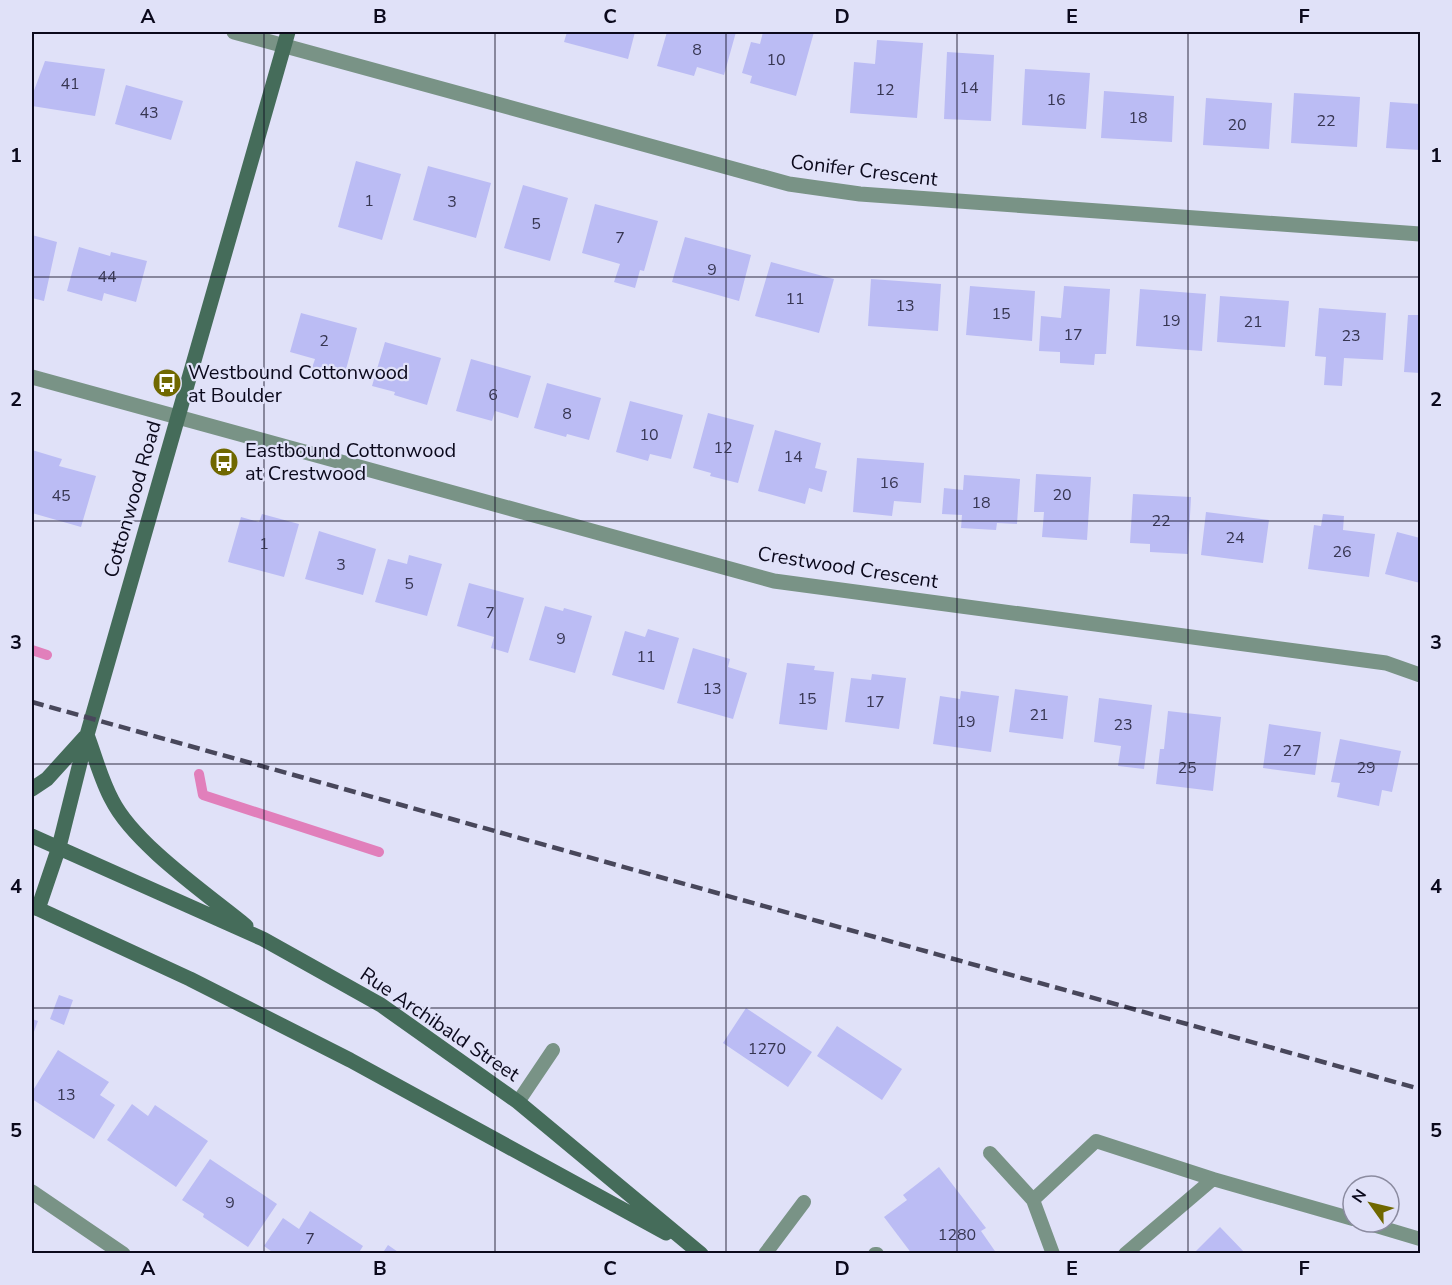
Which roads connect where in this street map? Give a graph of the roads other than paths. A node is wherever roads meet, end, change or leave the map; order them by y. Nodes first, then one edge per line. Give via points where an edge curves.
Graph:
1 (234, 32) edge
2 (286, 38) edge
3 (1420, 234) edge
4 (32, 377) edge
5 (176, 417) junction
6 (1420, 675) edge
7 (87, 735) junction
8 (32, 789) edge
9 (32, 836) edge
10 (59, 847) junction
11 (35, 907) edge
12 (263, 939) junction
13 (553, 1050) dead end
14 (518, 1102) junction
15 (990, 1153) dead end
16 (1214, 1179) junction
17 (32, 1192) edge
18 (1033, 1200) junction
19 (804, 1202) dead end
20 (1341, 1216) edge
21 (1401, 1233) edge
22 (1420, 1239) edge
23 (698, 1252) edge
24 (123, 1254) edge
25 (765, 1254) edge
26 (1053, 1254) edge
27 (1125, 1254) edge

1 - 2 street, Conifer Crescent
2 - 3 street, Conifer Crescent via 789,184 860,194
2 - 5 main road, Cottonwood Road
4 - 5 street, Crestwood Crescent
5 - 6 street, Crestwood Crescent via 774,580 1386,663
5 - 7 main road, Cottonwood Road
7 - 8 main road via 47,779
7 - 10 main road, Cottonwood Road
7 - 12 main road via 112,801 130,826 158,854
9 - 10 main road, Rue Archibald Street
10 - 11 main road, Cottonwood Road
10 - 12 main road, Rue Archibald Street
11 - 23 main road, Rue Archibald Street via 350,1060
12 - 14 main road, Rue Archibald Street via 381,1005
13 - 14 lane
14 - 23 main road, Rue Archibald Street
15 - 18 lane
16 - 18 lane via 1096,1141
16 - 20 lane
16 - 27 lane
17 - 24 street
18 - 26 lane
19 - 25 lane
21 - 22 lane

